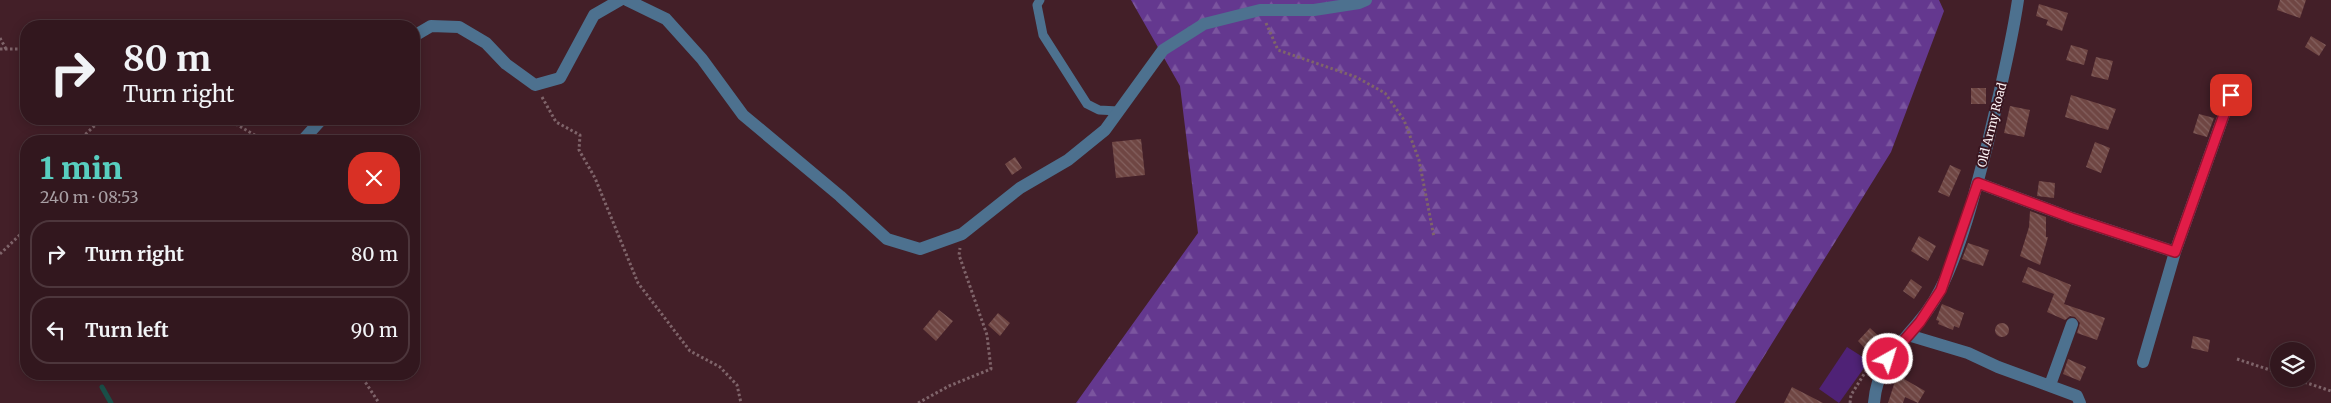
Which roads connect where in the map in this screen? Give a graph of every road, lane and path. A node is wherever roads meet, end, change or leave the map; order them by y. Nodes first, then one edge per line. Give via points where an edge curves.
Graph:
1 (620, 0) edge
2 (627, 0) edge
3 (1040, 0) edge
4 (1366, 0) edge
5 (2018, 0) edge
6 (1260, 10) junction
7 (420, 32) edge
8 (0, 38) edge
9 (7, 49) junction
10 (20, 49) edge
11 (0, 50) edge
12 (535, 85) junction
13 (2231, 95) dead end
14 (1118, 111) junction
15 (95, 125) edge
16 (237, 125) edge
17 (317, 125) edge
18 (85, 135) edge
19 (255, 135) edge
20 (307, 135) edge
21 (1978, 183) junction
22 (962, 234) junction
23 (20, 235) edge
24 (1434, 237) dead end
25 (2175, 252) junction
26 (0, 254) edge
27 (2072, 324) dead end
28 (1908, 335) junction
29 (2237, 359) dead end
30 (2144, 362) dead end
31 (2270, 370) edge
32 (364, 380) edge
33 (2050, 385) junction
34 (2315, 385) edge
35 (2331, 390) edge
36 (379, 403) edge
37 (741, 403) edge
38 (918, 403) edge
39 (1874, 403) edge
40 (2080, 403) edge

1 - 12 street via 594,15 560,78
2 - 22 street via 666,19 702,58 743,115 887,239 920,249
3 - 14 lane via 1037,5 1042,35 1087,104 1100,110
4 - 6 street via 1314,10
5 - 21 street, Old Army Road via 2010,50
6 - 14 street via 1204,24 1163,50
6 - 24 path via 1278,50 1356,77 1385,92 1404,120 1419,160
7 - 12 street via 431,26 459,27 486,43 506,64
8 - 9 path
9 - 10 path
9 - 11 path
12 - 37 path via 556,122 580,135 579,150 595,178 638,282 690,351 720,367 737,385
13 - 25 street
14 - 22 street via 1105,130 1068,160 1020,188
15 - 18 path
16 - 19 path
17 - 20 street
21 - 25 street
21 - 28 street, Old Army Road via 1941,290
22 - 38 path via 960,255 987,335 991,368
23 - 26 path
25 - 30 street
27 - 33 street
28 - 33 street via 1968,353
28 - 39 street, Old Army Road via 1880,373
29 - 31 path
32 - 36 path
33 - 40 street via 2077,396
34 - 35 path

